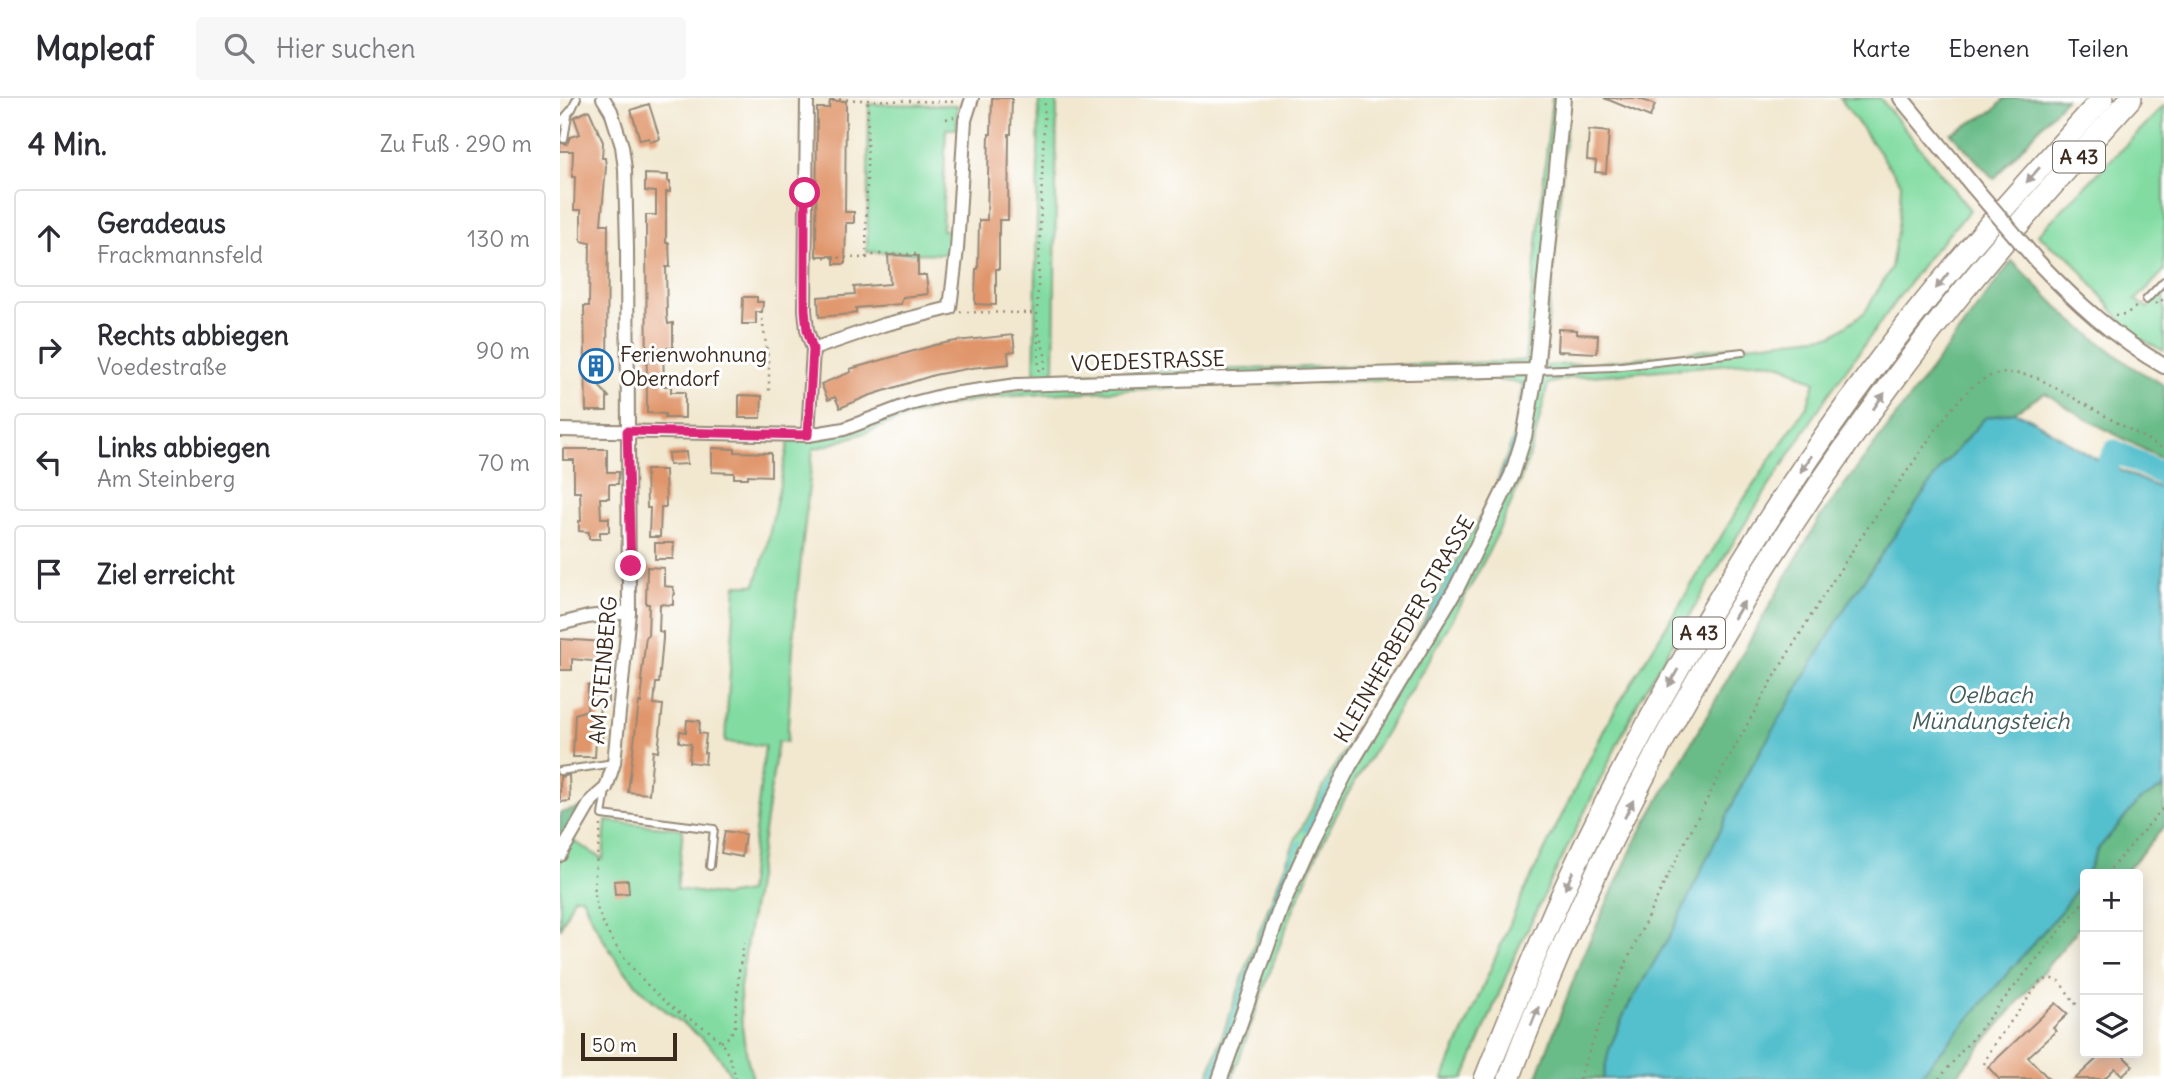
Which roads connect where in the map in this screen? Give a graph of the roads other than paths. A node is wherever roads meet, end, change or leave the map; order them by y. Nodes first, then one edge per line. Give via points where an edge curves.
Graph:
1 (577, 98) edge
2 (603, 98) edge
3 (1563, 98) edge
4 (1900, 98) edge
5 (2103, 98) edge
6 (2132, 98) edge
7 (807, 99) edge
8 (972, 100) edge
9 (568, 114) junction
10 (560, 123) edge
11 (564, 139) dead end
12 (2164, 281) edge
13 (2146, 300) road end
14 (813, 349) junction
15 (1744, 352) dead end
16 (2164, 366) edge
17 (1535, 370) junction
18 (560, 430) edge
19 (627, 431) junction
20 (808, 435) junction
21 (629, 612) junction
22 (560, 624) edge
23 (614, 763) junction
24 (560, 771) edge
25 (606, 788) junction
26 (560, 855) edge
27 (710, 866) dead end
28 (1220, 1079) edge
29 (1485, 1079) edge
30 (1509, 1079) edge

1 - 9 lane
2 - 19 street, AM STEINBERG via 622,146 625,169
3 - 17 street, KLEINHERBEDER STRASSE
4 - 16 street, bridge via 2037,261 2088,313
5 -> 29 highway, A 43 via 1960,258 1875,366 1729,582 1601,812
30 -> 6 highway, A 43 via 1591,887 1646,776 1703,668 1770,559 1896,376 1983,268
7 - 14 street via 805,310
8 - 14 street via 965,120 950,308
9 - 10 lane
9 - 11 lane
12 - 13 lane
14 - 20 street
15 - 17 lane, VOEDESTRASSE via 1613,367
17 - 20 street, VOEDESTRASSE via 982,389 910,404 844,429
17 - 28 street, KLEINHERBEDER STRASSE via 1524,437 1512,475 1457,587 1349,766 1306,848
18 - 19 street, VOEDESTRASSE
19 - 20 street, VOEDESTRASSE
19 - 21 street, AM STEINBERG
21 - 22 street
21 - 23 street, AM STEINBERG
23 - 24 lane
23 - 25 street, AM STEINBERG
25 - 26 street, AM STEINBERG via 592,800
25 - 27 lane via 602,815 714,828

